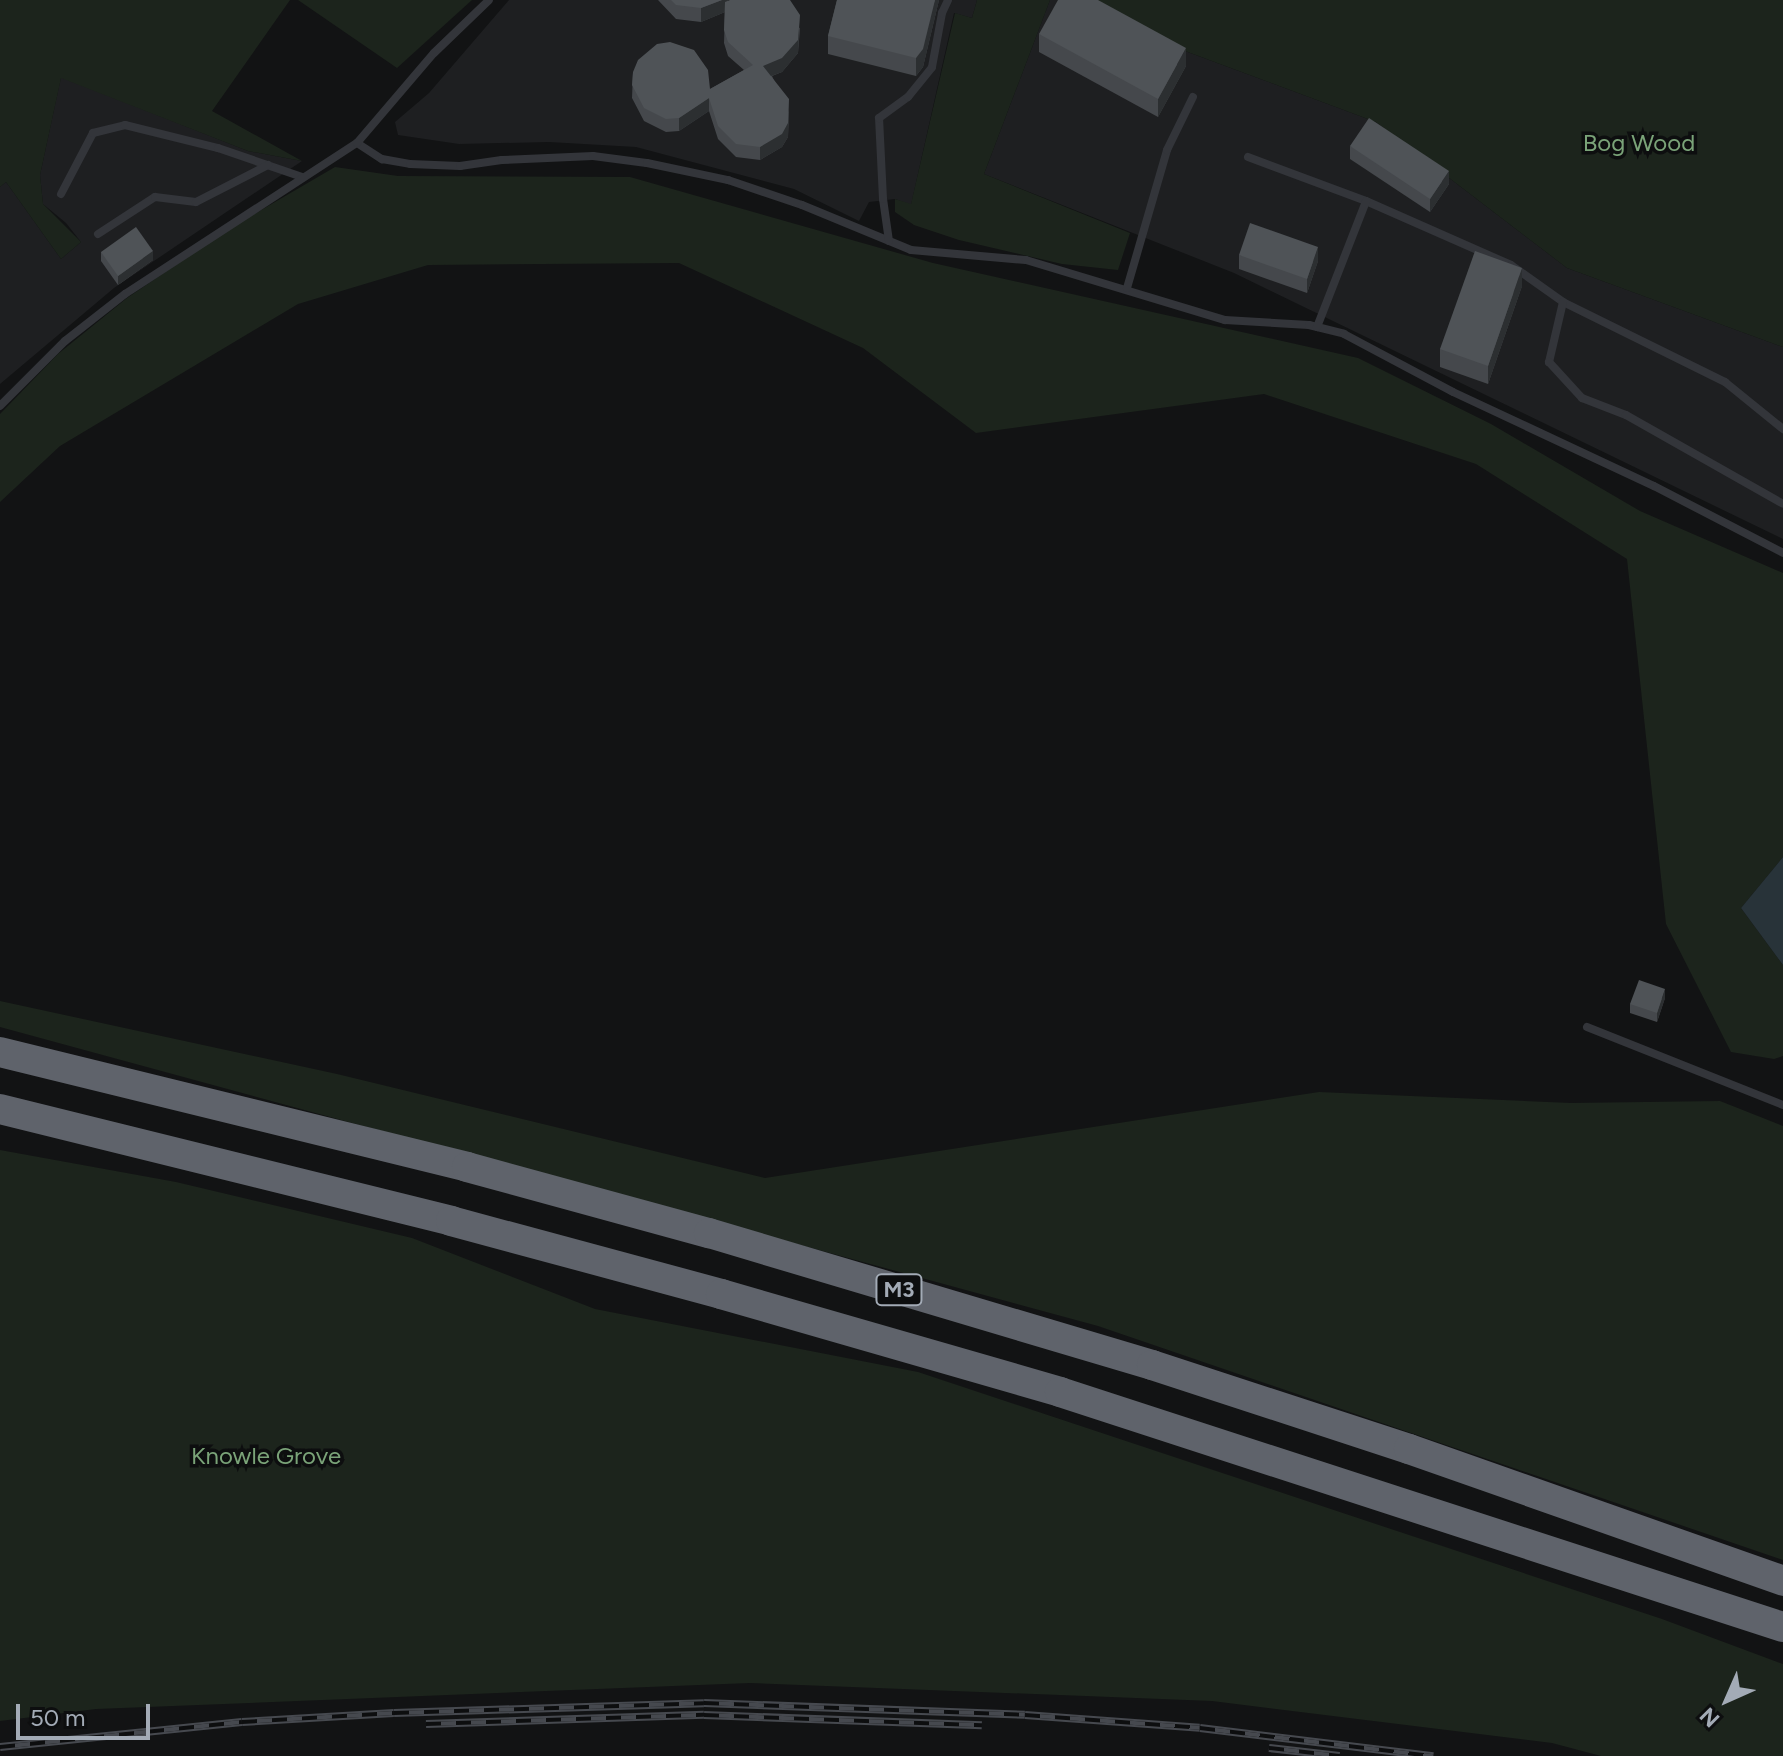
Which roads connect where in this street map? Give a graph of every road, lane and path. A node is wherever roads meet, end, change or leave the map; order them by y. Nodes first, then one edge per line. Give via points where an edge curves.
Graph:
1 (489, 0) edge
2 (948, 0) edge
3 (1193, 97) dead end
4 (357, 143) junction
5 (1248, 157) dead end
6 (268, 165) junction
7 (302, 177) junction
8 (61, 194) dead end
9 (1366, 201) junction
10 (98, 234) dead end
11 (889, 241) junction
12 (1127, 288) junction
13 (1563, 302) junction
14 (1317, 327) junction
15 (0, 406) edge
16 (1783, 429) edge
17 (1783, 504) edge
18 (1783, 553) edge
19 (1587, 1027) dead end
20 (0, 1052) edge
21 (1783, 1105) edge
22 (0, 1109) edge
23 (1783, 1581) edge
24 (1783, 1627) edge

1 - 4 lane via 434,53
2 - 11 lane via 932,67 908,97 879,118
3 - 12 lane via 1167,150
4 - 7 lane
4 - 11 lane via 382,159 410,164 460,166 593,156 647,163 728,180
5 - 9 lane
6 - 7 lane
6 - 8 lane via 125,125 93,133
6 - 10 lane via 196,202 155,197
7 - 15 lane via 125,294 65,341
9 - 13 lane via 1511,265
9 - 14 lane
11 - 12 lane via 911,250 1026,260
12 - 14 lane via 1225,320
13 - 16 lane via 1725,382
13 - 17 lane via 1549,362 1582,398 1626,415
14 - 18 lane via 1374,347 1453,392
19 - 21 lane
20 - 23 highway, M3 via 467,1167 709,1233 1152,1365
22 - 24 highway, M3 via 435,1217 1060,1392

